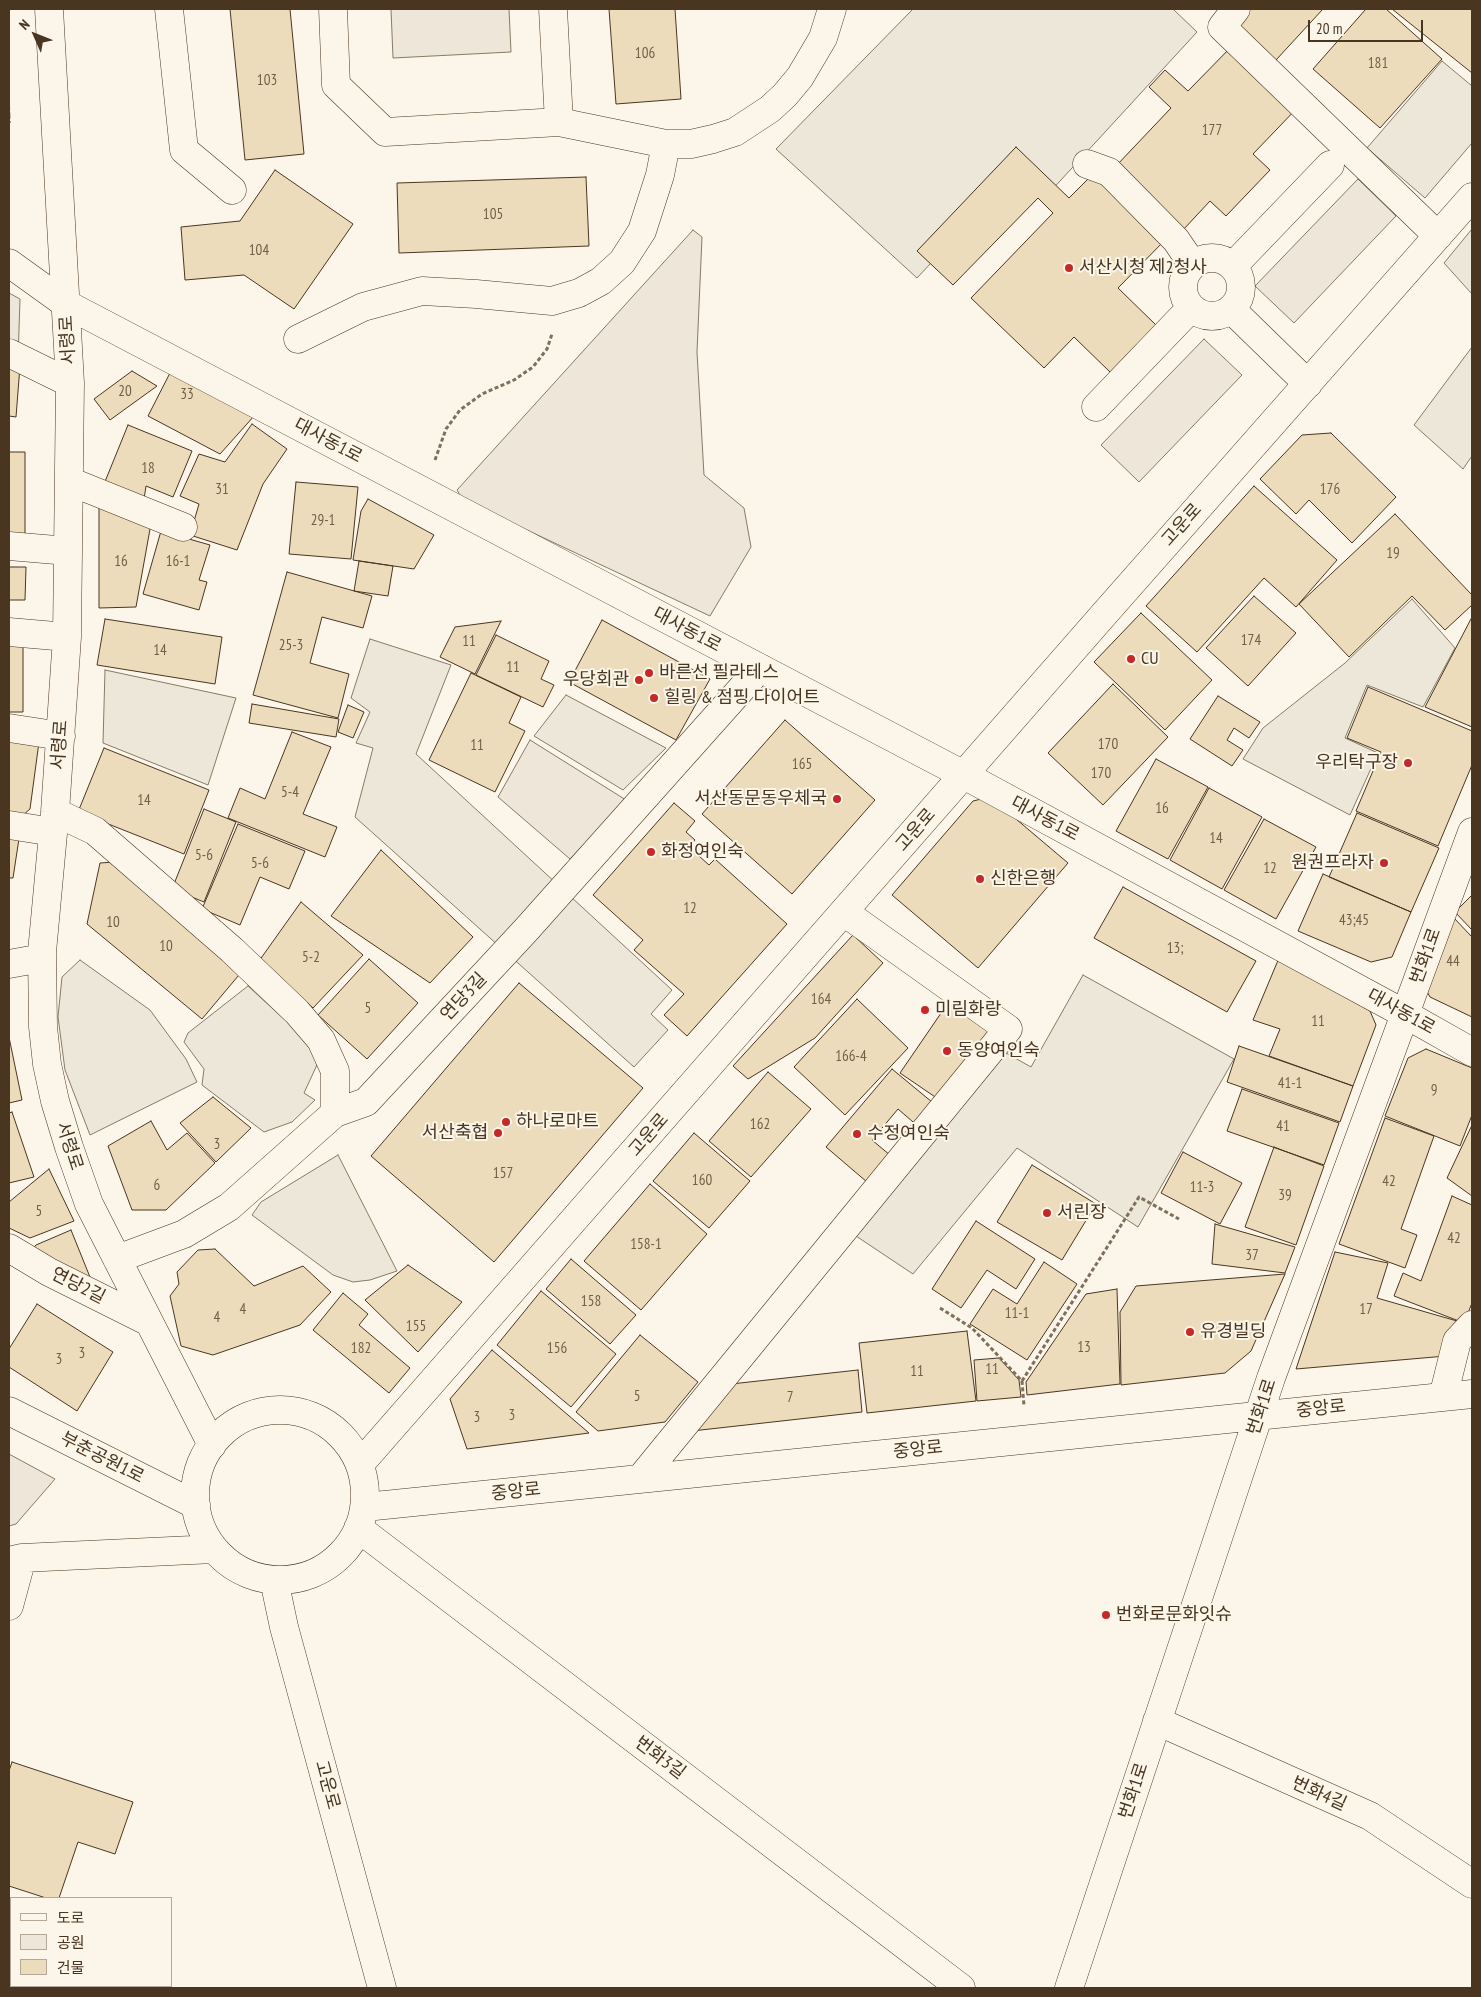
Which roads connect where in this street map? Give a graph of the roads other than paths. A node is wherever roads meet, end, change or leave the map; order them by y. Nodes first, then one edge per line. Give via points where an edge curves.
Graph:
1 (49, 9) edge
2 (169, 9) edge
3 (334, 9) edge
4 (553, 9) edge
5 (832, 9) edge
6 (1236, 9) edge
7 (559, 122) junction
8 (666, 144) junction
9 (1087, 164) dead end
10 (1330, 166) dead end
11 (232, 190) dead end
12 (1472, 197) edge
13 (1438, 236) junction
14 (9, 263) edge
15 (1193, 265) junction
16 (1233, 266) junction
17 (66, 304) junction
18 (1191, 308) junction
19 (1231, 310) junction
20 (298, 339) dead end
21 (9, 353) edge
22 (70, 383) junction
23 (1308, 384) junction
24 (1096, 407) dead end
25 (69, 481) junction
26 (183, 527) dead end
27 (9, 546) edge
28 (68, 551) junction
29 (9, 632) edge
30 (67, 637) junction
31 (760, 668) junction
32 (9, 728) edge
33 (60, 736) junction
34 (964, 775) junction
35 (54, 822) junction
36 (9, 825) edge
37 (1472, 832) edge
38 (1462, 878) edge
39 (844, 912) junction
40 (42, 958) junction
41 (9, 964) edge
42 (1405, 1014) junction
43 (1472, 1052) edge
44 (335, 1113) junction
45 (9, 1248) edge
46 (117, 1259) junction
47 (149, 1322) junction
48 (1472, 1325) edge
49 (1472, 1394) edge
50 (1443, 1397) junction
51 (9, 1411) edge
52 (1259, 1416) junction
53 (212, 1445) junction
54 (360, 1464) junction
55 (640, 1479) junction
56 (196, 1505) junction
57 (362, 1518) junction
58 (214, 1549) junction
59 (15, 1559) edge
60 (274, 1580) junction
61 (9, 1606) edge
62 (1157, 1721) junction
63 (1472, 1884) edge
64 (382, 1988) edge
65 (961, 1988) edge
66 (1069, 1988) edge

1 - 17 street, 서령로
2 - 11 street via 184,150
3 - 7 street via 336,85 385,132
4 - 7 street
5 - 8 street via 823,38 808,65 770,109 734,132 691,144
6 - 13 street via 1222,27
7 - 8 street
8 - 20 street via 647,221 629,252 601,282 579,293 552,300 422,291 363,307
9 - 15 street via 1109,172 1176,240
10 - 16 street
12 - 13 street, 고운로
13 - 23 street, 고운로
14 - 17 street, 대사동1로
15 - 16 street via 1204,259 1218,258
15 - 18 street via 1185,275 1182,288
16 - 19 street via 1240,278 1241,291
17 - 22 street, 서령로
17 - 31 street, 대사동1로
18 - 19 street via 1211,316
18 - 24 street
19 - 23 street
21 - 22 street
22 - 25 street, 서령로
23 - 34 street, 고운로
25 - 26 street
25 - 28 street, 서령로
27 - 28 street
28 - 30 street, 서령로
29 - 30 street
30 - 33 street, 서령로
31 - 34 street, 대사동1로
31 - 44 street, 연당3길 via 526,930 366,1102
32 - 33 street
33 - 35 street, 서령로
34 - 39 street, 고운로
34 - 42 street, 대사동1로
35 - 36 street
35 - 40 street, 서령로
35 - 44 street via 95,831 232,950 297,1012 321,1040 335,1071
37 - 38 street, 번화1로
38 - 42 street, 번화1로
39 - 54 street, 고운로
39 - 55 street via 1008,1029
40 - 41 street
40 - 46 street, 서령로 via 43,1027 55,1101 90,1204
42 - 43 street, 대사동1로
42 - 52 street, 번화1로
44 - 46 street, 연당3길 via 229,1207 184,1234
45 - 47 street, 연당2길 via 49,1272
46 - 47 street, 서령로
47 - 53 street, 서령로
48 - 50 street via 1457,1341
49 - 50 street, 중앙로
50 - 52 street, 중앙로
51 - 56 street, 부춘공원1로
52 - 55 street, 중앙로
52 - 62 street, 번화1로
53 - 54 street via 228,1428 249,1416 288,1410 325,1422 344,1438
53 - 56 street via 198,1473
54 - 57 street via 365,1486
55 - 57 street, 중앙로
56 - 58 street via 202,1529
57 - 60 street via 345,1550 325,1568 301,1578
57 - 65 street, 번화3길
58 - 59 street
58 - 60 street via 241,1570
59 - 61 street
60 - 64 street, 고운로
62 - 63 street, 번화4길 via 1370,1816
62 - 66 street, 번화1로

